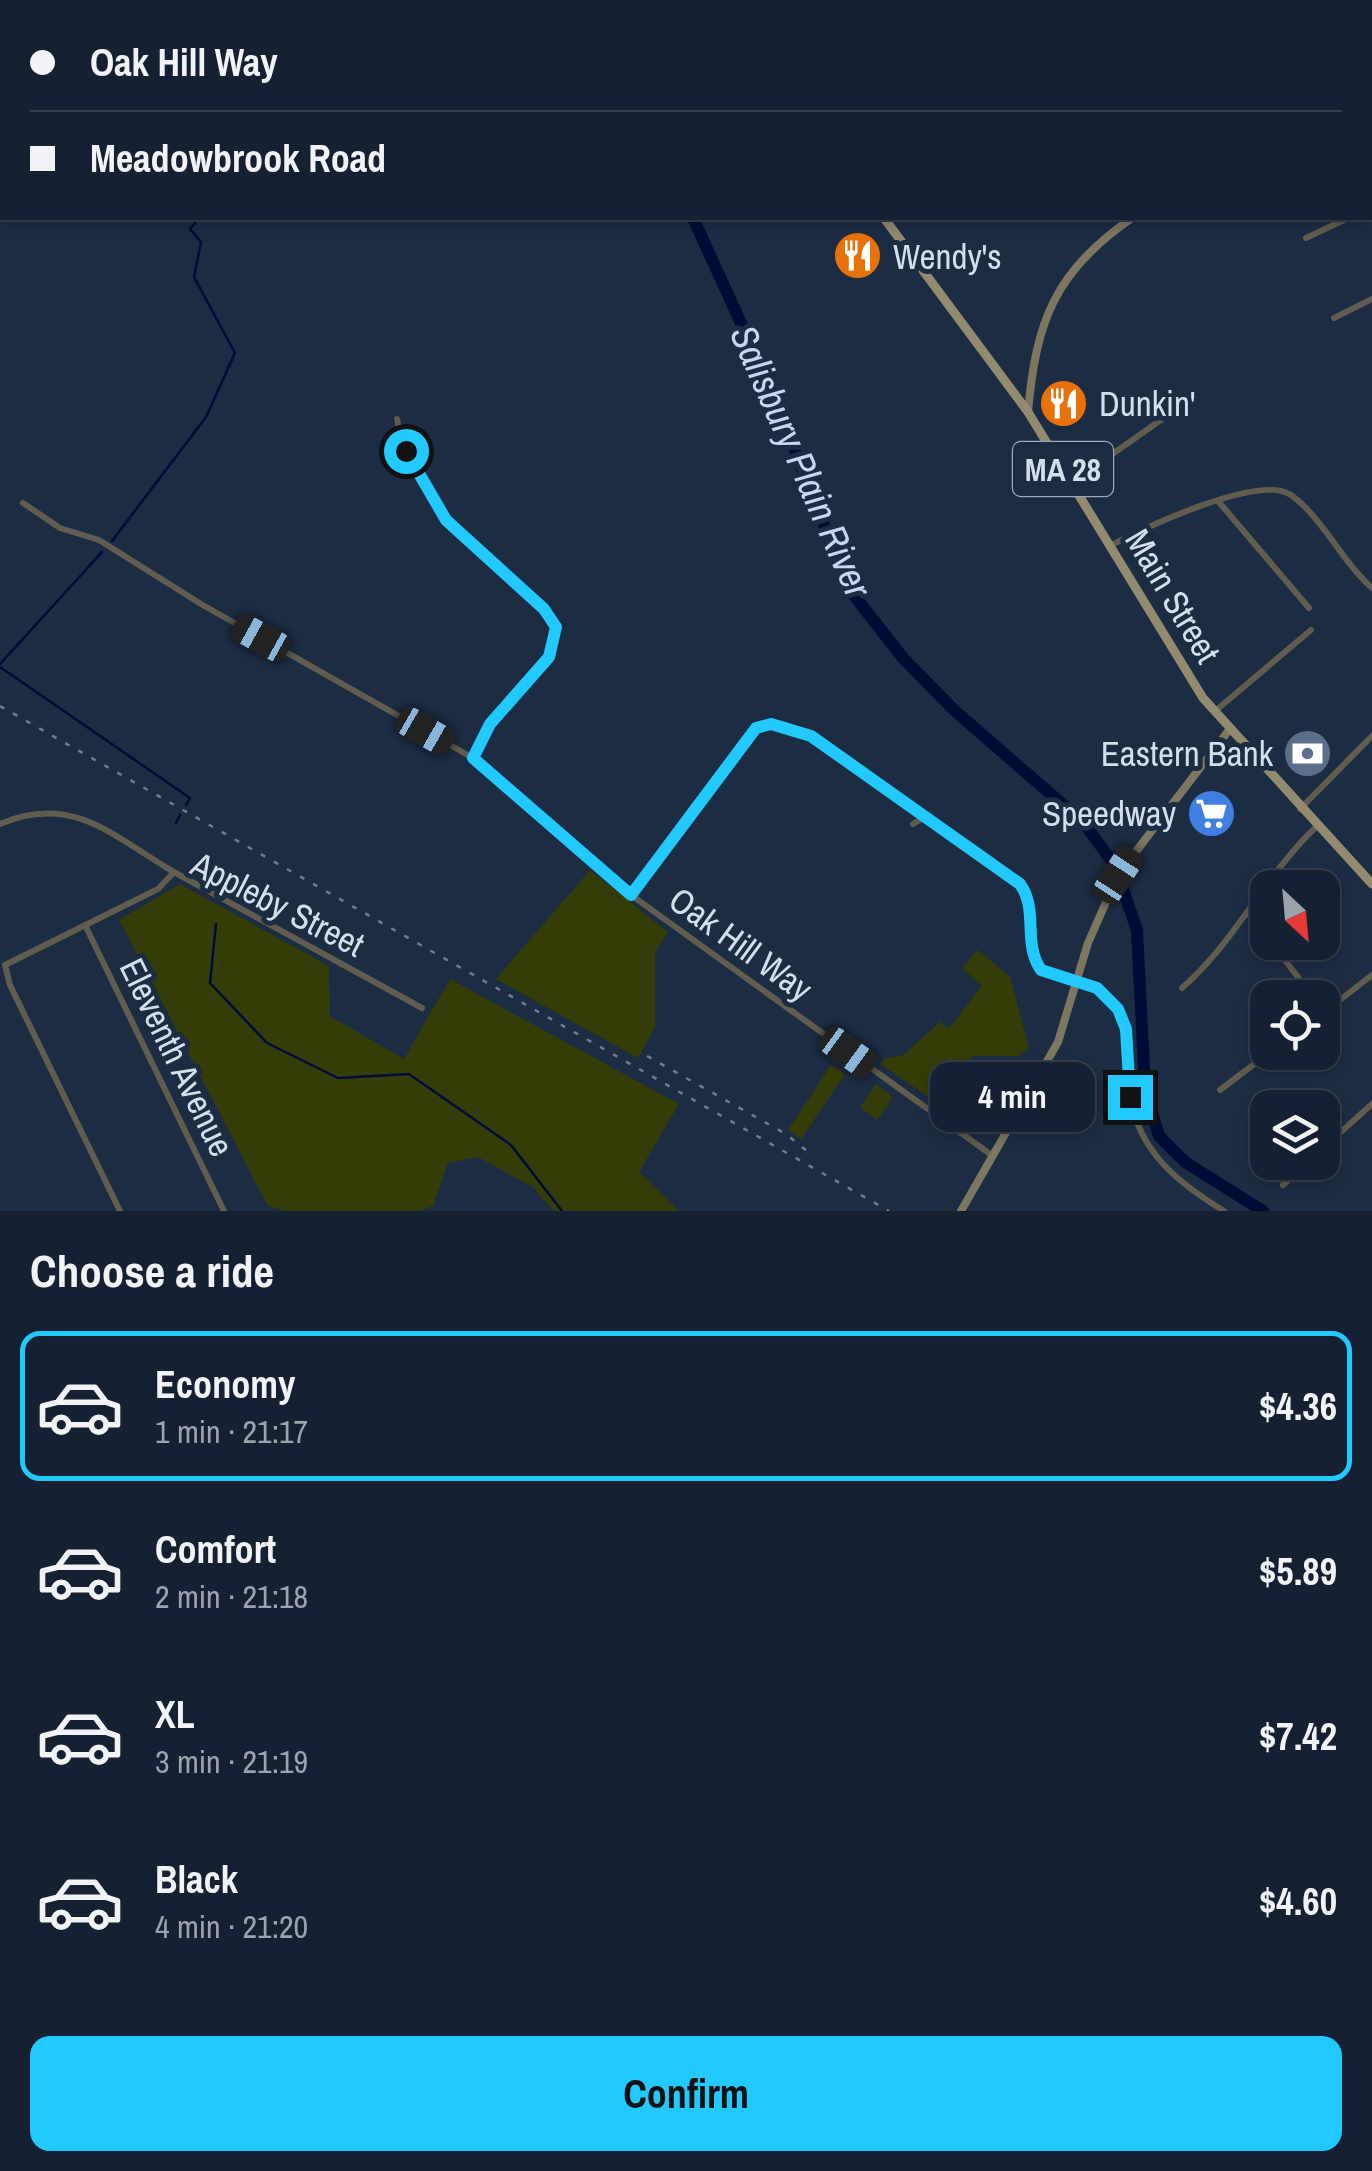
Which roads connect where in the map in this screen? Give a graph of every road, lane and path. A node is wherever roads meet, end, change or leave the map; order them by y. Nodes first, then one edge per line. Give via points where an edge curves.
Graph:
1 (886, 220) edge
2 (1129, 220) edge
3 (1344, 220) edge
4 (1306, 238) dead end
5 (1372, 298) edge
6 (1334, 318) dead end
7 (1031, 378) junction
8 (1016, 394) junction
9 (1178, 408) dead end
10 (1028, 412) junction
11 (397, 419) dead end
12 (1072, 483) junction
13 (1218, 501) junction
14 (23, 503) dead end
15 (1110, 546) junction
16 (1372, 588) edge
17 (1309, 608) dead end
18 (1311, 630) dead end
19 (1214, 712) junction
20 (1229, 730) junction
21 (1372, 736) edge
22 (473, 758) junction
23 (1300, 809) junction
24 (925, 817) junction
25 (0, 824) edge
26 (913, 824) dead end
27 (1317, 826) junction
28 (174, 872) junction
29 (1372, 884) edge
30 (631, 895) junction
31 (1247, 912) junction
32 (1250, 916) edge
33 (85, 925) junction
34 (1285, 960) edge
35 (1372, 975) edge
36 (1300, 980) edge
37 (1078, 982) junction
38 (1182, 988) dead end
39 (1340, 999) edge
40 (422, 1008) dead end
41 (1250, 1067) edge
42 (1220, 1090) dead end
43 (1372, 1104) edge
44 (1340, 1133) edge
45 (992, 1156) junction
46 (1289, 1180) edge
47 (1283, 1186) dead end
48 (120, 1211) edge
49 (224, 1211) edge
50 (961, 1211) edge
51 (1224, 1211) edge

1 - 8 main road, Main Street / MA 28
2 - 7 main road via 1088,251 1064,281 1038,336
3 - 4 street
5 - 6 street
7 - 8 main road
7 - 10 main road
8 - 10 main road, Main Street / MA 28
9 - 12 street
10 - 12 main road, Main Street / MA 28
11 - 22 street via 439,512 556,627 549,657 490,724
12 - 15 main road, Main Street / MA 28
13 - 15 street via 1169,515
13 - 16 street via 1273,489 1288,493
13 - 17 street
14 - 22 street, Oak Hill Way via 60,528 99,540
15 - 19 main road, Main Street / MA 28
18 - 19 street
19 - 20 main road, Main Street / MA 28
20 - 23 main road, Main Street / MA 28
20 - 37 main road via 1129,858 1108,894
21 - 23 street
22 - 30 street, Oak Hill Way
23 - 27 main road, Main Street / MA 28
24 - 26 street
24 - 30 street via 811,736 771,724 756,728
24 - 37 street via 1020,884 1030,908 1034,960 1052,976
25 - 28 street via 36,811 77,815
27 - 29 main road, Main Street / MA 28
27 - 31 street
28 - 33 street, Appleby Street via 158,888
28 - 40 street, Appleby Street
30 - 45 street, Oak Hill Way
31 - 32 street
31 - 38 street via 1210,963
33 - 48 street, Appleby Street via 6,965
33 - 49 street, Eleventh Avenue
34 - 36 street
35 - 39 street
37 - 45 main road via 1048,1064
37 - 51 street via 1108,996 1122,1016 1130,1097 1148,1146 1172,1176
41 - 42 street
43 - 44 street
45 - 50 main road
46 - 47 street

